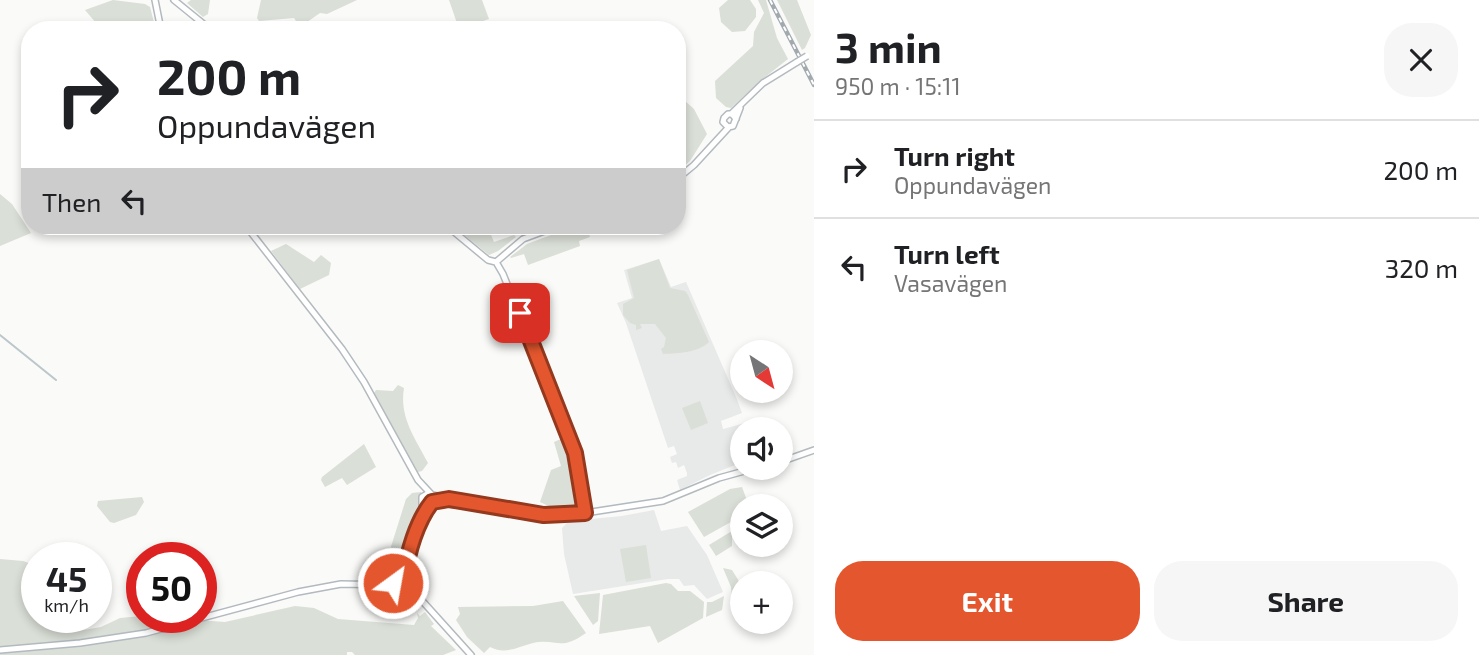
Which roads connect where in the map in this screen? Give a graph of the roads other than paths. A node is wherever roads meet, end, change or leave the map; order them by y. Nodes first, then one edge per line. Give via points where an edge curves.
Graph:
1 (155, 0) edge
2 (174, 0) edge
3 (159, 21) edge
4 (200, 21) edge
5 (814, 51) edge
6 (733, 116) junction
7 (726, 125) junction
8 (686, 172) edge
9 (253, 235) edge
10 (458, 235) edge
11 (534, 235) edge
12 (496, 262) junction
13 (814, 450) edge
14 (793, 457) edge
15 (730, 475) edge
16 (428, 498) junction
17 (585, 513) junction
18 (399, 577) junction
19 (379, 583) junction
20 (394, 586) junction
21 (405, 587) junction
22 (0, 650) edge
23 (471, 655) edge

1 - 3 main road
2 - 4 main road
5 - 6 main road, bridge via 763,83
6 - 7 main road via 734,125
6 - 7 main road via 724,116
7 - 8 main road
9 - 16 main road via 354,366
10 - 12 main road
11 - 12 main road
12 - 17 main road via 575,453
13 - 14 main road
15 - 17 main road via 663,501
16 - 17 main road via 544,515
16 - 18 main road
18 - 19 main road
18 - 20 main road
18 - 21 main road
19 - 20 main road
19 - 22 main road via 304,591 128,636
20 - 21 main road
21 - 23 main road

